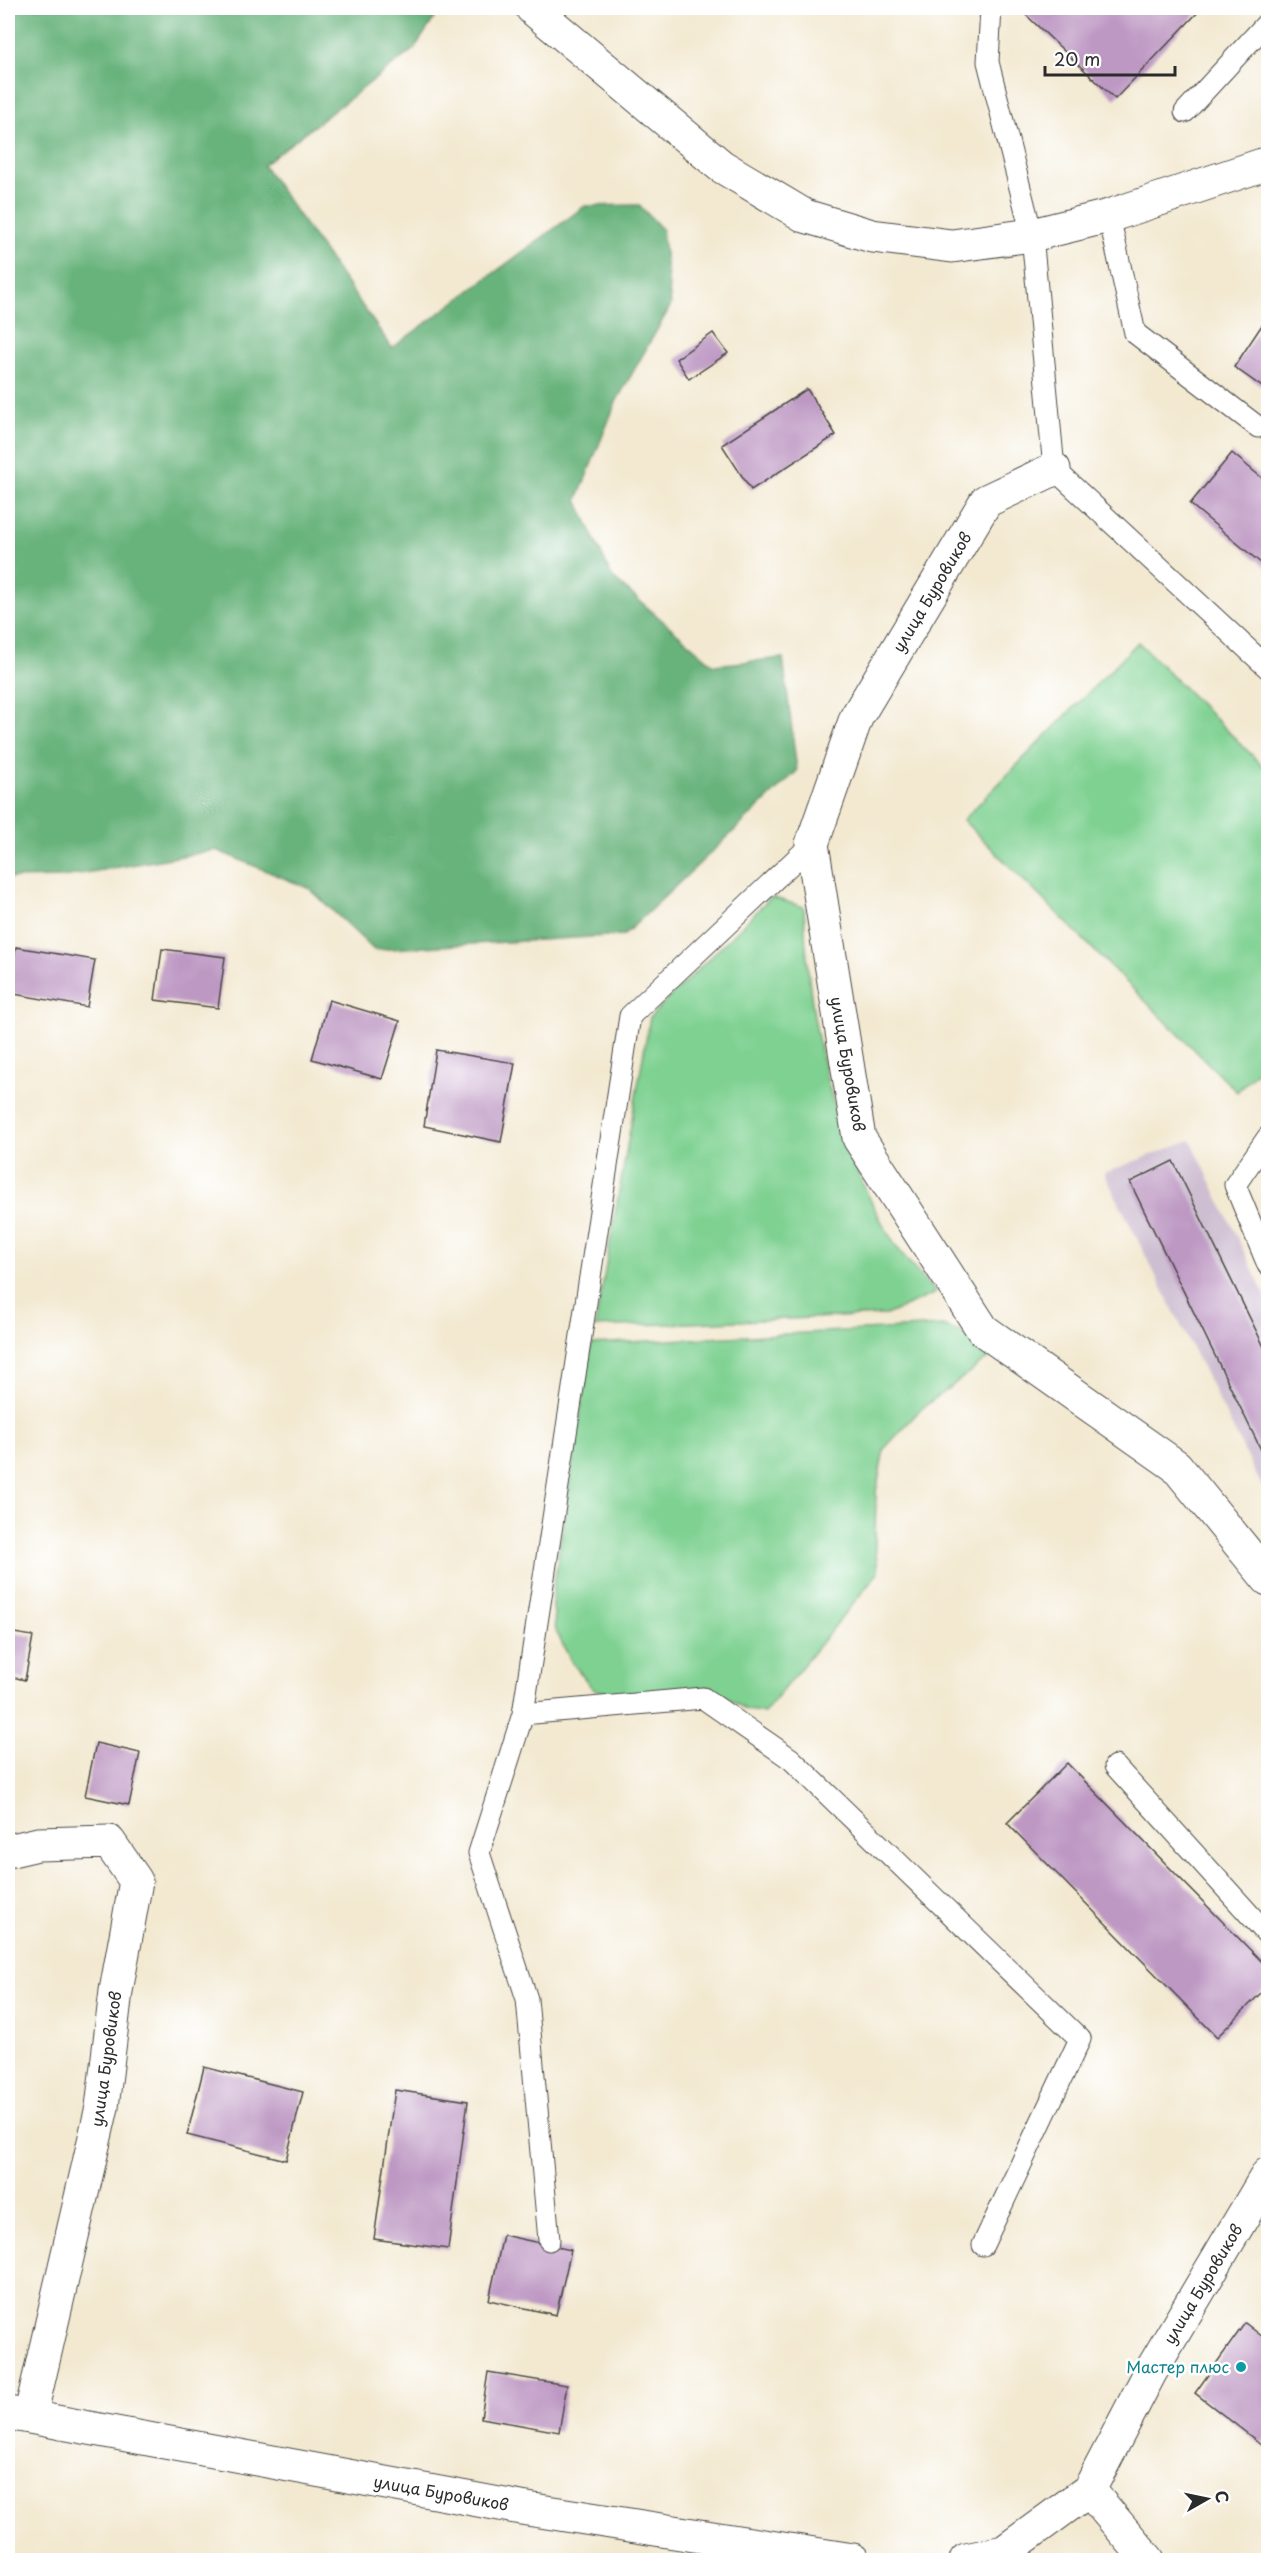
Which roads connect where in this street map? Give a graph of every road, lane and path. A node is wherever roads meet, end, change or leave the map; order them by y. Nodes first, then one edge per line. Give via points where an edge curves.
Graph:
1 (532, 8) edge
2 (991, 8) edge
3 (1269, 22) edge
4 (1185, 112) dead end
5 (1267, 167) edge
6 (1110, 216) junction
7 (1032, 235) junction
8 (1258, 428) dead end
9 (1054, 469) junction
10 (1269, 668) edge
11 (812, 844) junction
12 (1269, 1137) edge
13 (1269, 1265) edge
14 (1269, 1579) edge
15 (523, 1714) junction
16 (1115, 1766) dead end
17 (8, 1851) edge
18 (1269, 1935) edge
19 (1269, 2174) edge
20 (549, 2240) dead end
21 (983, 2245) dead end
22 (19, 2415) edge
23 (1089, 2490) junction
24 (853, 2560) edge
25 (966, 2560) edge
26 (1148, 2560) edge

1 - 7 street via 721,166 806,216 872,236 952,246
2 - 7 lane via 988,62
3 - 4 lane
5 - 6 street
6 - 7 street
6 - 8 lane via 1135,333
7 - 9 lane
9 - 10 lane
9 - 11 street, улица Буровиков via 986,501 856,718
11 - 14 street, улица Буровиков via 859,1138 983,1330 1176,1466
11 - 15 lane via 630,1016
12 - 13 lane via 1235,1185
15 - 20 lane via 479,1853 527,1999
15 - 21 lane via 703,1698 790,1759 1080,2039
16 - 18 lane
17 - 22 street, улица Буровиков via 38,1844 109,1842 136,1881 116,1991 102,2107
19 - 23 street, улица Буровиков via 1151,2371
22 - 24 street, улица Буровиков via 521,2508
23 - 25 street, улица Буровиков via 1004,2552
23 - 26 street

